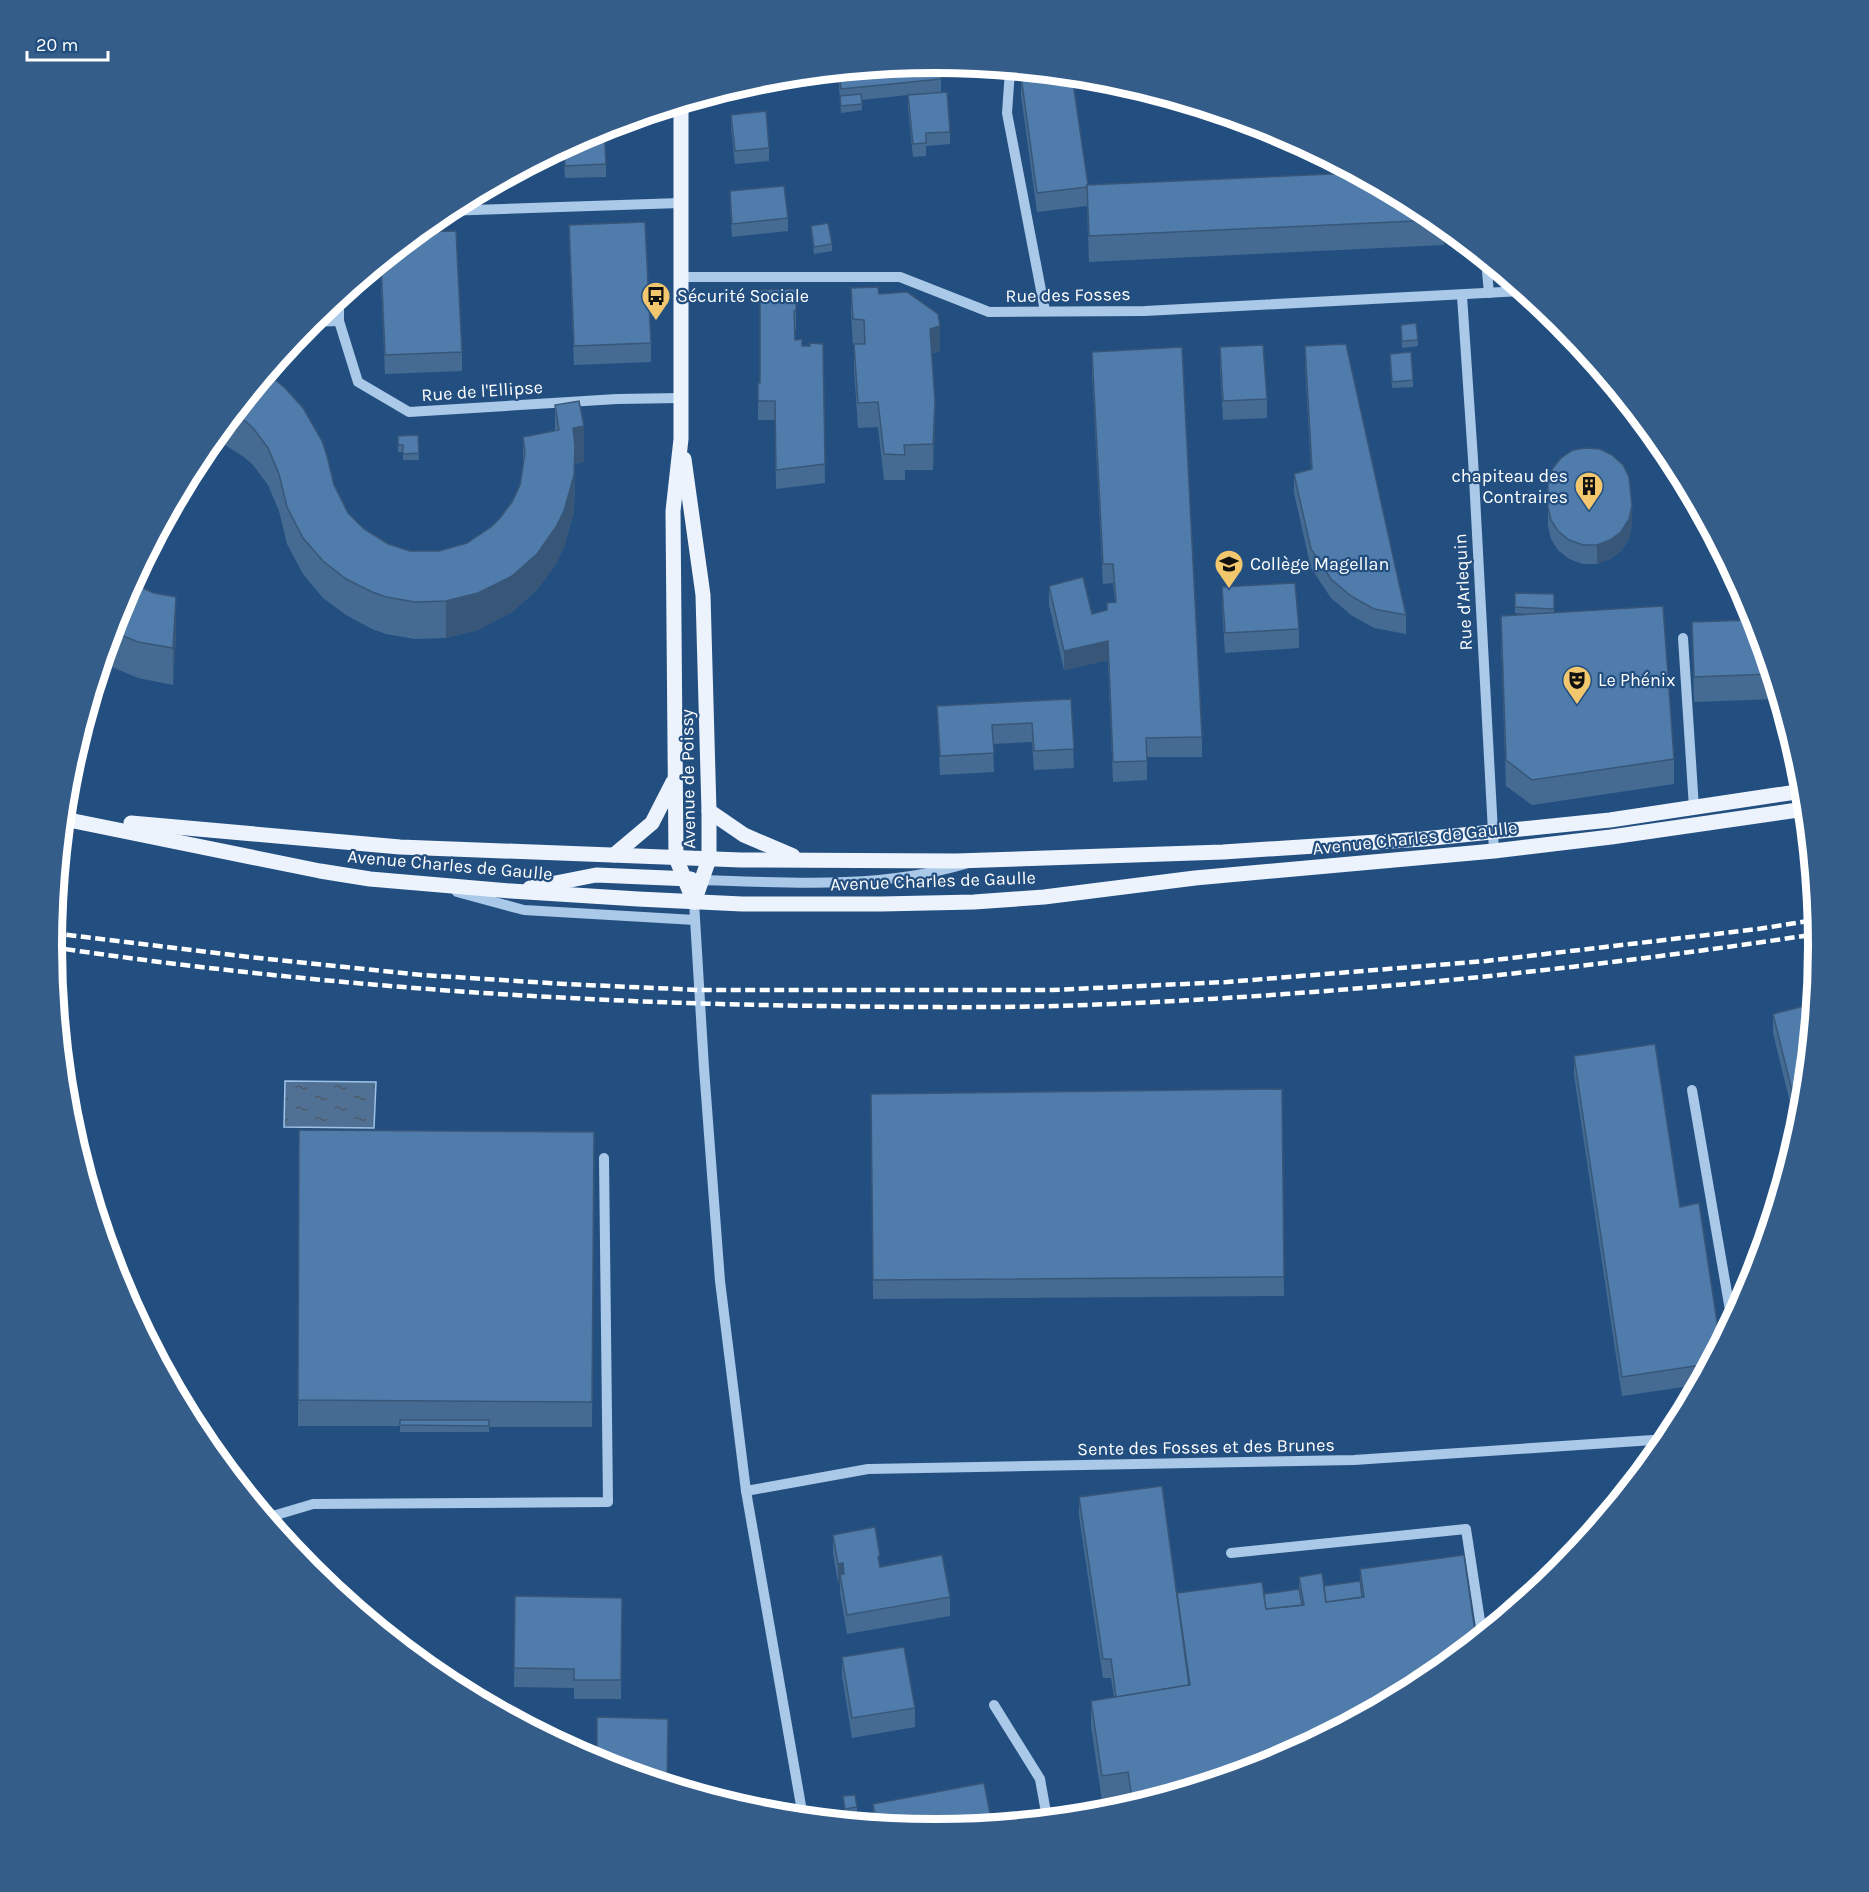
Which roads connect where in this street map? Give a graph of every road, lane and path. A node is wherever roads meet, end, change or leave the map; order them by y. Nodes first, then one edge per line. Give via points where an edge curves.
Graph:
1 (1010, 77) edge
2 (681, 111) edge
3 (681, 203) junction
4 (465, 210) edge
5 (1487, 271) edge
6 (681, 277) junction
7 (1512, 292) edge
8 (1489, 293) junction
9 (1462, 296) junction
10 (339, 309) edge
11 (1045, 312) junction
12 (325, 321) edge
13 (339, 321) junction
14 (681, 398) junction
15 (681, 439) junction
16 (1683, 638) dead end
17 (675, 776) junction
18 (1794, 792) edge
19 (1694, 808) junction
20 (1796, 810) edge
21 (709, 811) junction
22 (71, 819) edge
23 (71, 819) edge
24 (1492, 833) junction
25 (1494, 850) junction
26 (614, 855) junction
27 (676, 858) junction
28 (710, 859) junction
29 (802, 859) junction
30 (977, 861) junction
31 (684, 879) junction
32 (703, 880) junction
33 (427, 884) junction
34 (511, 891) junction
35 (694, 902) junction
36 (695, 921) junction
37 (1692, 1090) dead end
38 (604, 1158) dead end
39 (1729, 1306) edge
40 (1654, 1440) edge
41 (746, 1491) junction
42 (273, 1516) edge
43 (1231, 1553) dead end
44 (1481, 1627) edge
45 (994, 1705) dead end
46 (802, 1809) edge
47 (1046, 1812) edge

1 - 11 street via 1007,113
2 - 3 main road, Avenue de Poissy
3 - 4 street
3 - 6 main road, Avenue de Poissy
5 - 8 street
6 - 11 street, Rue des Fosses via 900,277 989,312
6 - 14 main road, Avenue de Poissy
7 - 8 street, Rue des Fosses
8 - 9 street, Rue des Fosses
9 - 11 street, Rue des Fosses
9 - 24 street, Rue d'Arlequin
10 - 13 street, Rue de l'Ellipse
12 - 13 street
13 - 14 street, Rue de l'Ellipse via 358,382 409,412
14 - 15 main road, Avenue de Poissy
15 - 17 main road, Avenue de Poissy via 673,511
15 - 21 main road, Avenue de Poissy via 703,595
16 - 19 street
17 - 26 main road via 652,823
17 - 27 main road, Avenue de Poissy
18 - 19 main road, Avenue Charles de Gaulle
19 - 24 main road, Avenue Charles de Gaulle
20 - 25 main road, Avenue Charles de Gaulle
21 - 28 main road, Avenue de Poissy
21 - 29 main road via 744,835
22 - 26 main road, Avenue Charles de Gaulle via 400,847
23 - 33 main road, Avenue Charles de Gaulle via 320,871
24 - 25 street, Rue d'Arlequin
24 - 30 main road, Avenue Charles de Gaulle via 1235,851
25 - 35 main road, Avenue Charles de Gaulle via 1195,878 1013,900 880,904
26 - 27 main road, Avenue Charles de Gaulle
27 - 28 main road, Avenue Charles de Gaulle
27 - 31 main road, Avenue de Poissy
28 - 29 main road, Avenue Charles de Gaulle
28 - 32 main road, Avenue de Poissy
29 - 30 main road, Avenue Charles de Gaulle
30 - 32 street via 892,878
31 - 32 main road
31 - 34 main road via 589,876
31 - 35 main road, Avenue de Poissy
32 - 35 main road, Avenue de Poissy
33 - 34 main road, Avenue Charles de Gaulle
33 - 36 street via 524,910
34 - 35 main road, Avenue Charles de Gaulle
35 - 36 street
36 - 41 street via 720,1281
37 - 39 street
38 - 42 street via 608,1502 313,1504
40 - 41 street, Sente des Fosses et des Brunes via 1354,1461 868,1469
41 - 46 street
43 - 44 street via 1466,1529
45 - 47 street via 1040,1779

